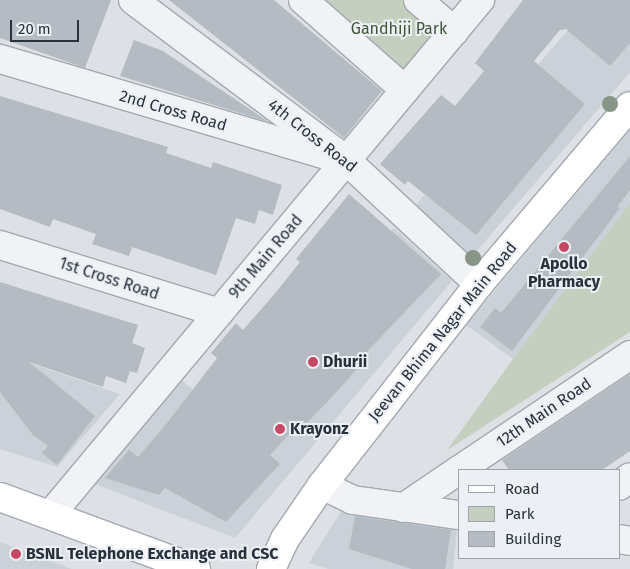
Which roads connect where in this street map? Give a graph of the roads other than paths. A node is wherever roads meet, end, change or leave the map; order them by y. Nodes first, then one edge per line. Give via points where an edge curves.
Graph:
1 (133, 0) edge
2 (303, 0) edge
3 (418, 0) edge
4 (480, 0) edge
5 (454, 31) junction
6 (0, 59) edge
7 (405, 90) junction
8 (630, 106) edge
9 (346, 160) junction
10 (0, 244) edge
11 (479, 284) junction
12 (218, 313) junction
13 (630, 355) edge
14 (460, 469) edge
15 (458, 471) edge
16 (630, 477) edge
17 (322, 485) junction
18 (620, 485) edge
19 (0, 497) edge
20 (403, 508) junction
21 (51, 514) junction
22 (458, 515) edge
23 (196, 569) edge
24 (271, 569) edge

1 - 9 street, 4th Cross Road
2 - 7 street
3 - 5 street
4 - 5 street, 9th Main Road
5 - 7 street, 9th Main Road
6 - 9 street, 2nd Cross Road
7 - 9 street, 9th Main Road
8 - 11 main road, Jeevan Bhima Nagar Main Road
9 - 11 street, 4th Cross Road
9 - 12 street, 9th Main Road
10 - 12 street, 1st Cross Road
11 - 17 main road, Jeevan Bhima Nagar Main Road
12 - 21 street, 9th Main Road
13 - 14 street, 12th Main Road
15 - 20 street, 12th Main Road
16 - 18 street
17 - 20 street via 353,500
17 - 24 main road, Jeevan Bhima Nagar Main Road via 285,539
19 - 21 main road
20 - 22 street
21 - 23 main road

